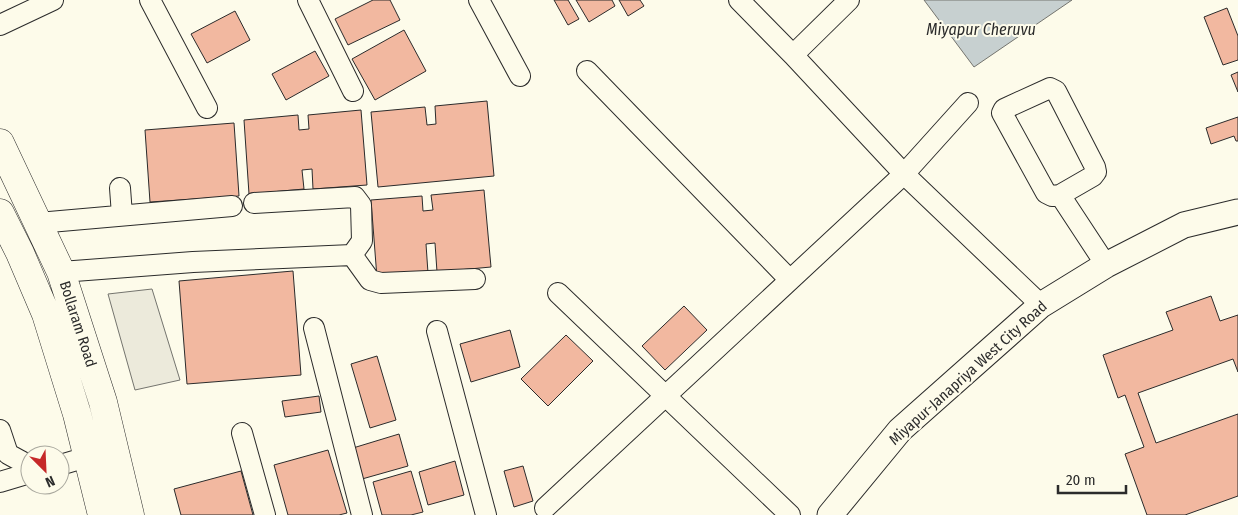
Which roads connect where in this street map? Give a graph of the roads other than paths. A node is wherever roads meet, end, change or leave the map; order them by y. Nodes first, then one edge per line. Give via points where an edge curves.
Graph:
1 (53, 0) edge
2 (150, 0) edge
3 (479, 0) edge
4 (739, 0) edge
5 (849, 0) edge
6 (313, 2) edge
7 (0, 25) edge
8 (793, 55) junction
9 (587, 71) dead end
10 (520, 76) dead end
11 (354, 91) dead end
12 (968, 103) dead end
13 (207, 108) dead end
14 (0, 143) edge
15 (904, 174) junction
16 (120, 188) dead end
17 (1060, 195) junction
18 (254, 203) dead end
19 (232, 206) dead end
20 (1238, 212) edge
21 (0, 213) edge
22 (122, 215) junction
23 (38, 223) junction
24 (352, 255) junction
25 (1106, 265) junction
26 (61, 272) junction
27 (475, 279) dead end
28 (789, 279) junction
29 (558, 292) dead end
30 (1041, 305) junction
31 (314, 328) dead end
32 (437, 331) dead end
33 (666, 396) junction
34 (0, 430) edge
35 (242, 433) dead end
36 (87, 457) junction
37 (20, 461) edge
38 (70, 462) edge
39 (20, 476) edge
40 (0, 482) edge
41 (545, 508) dead end
42 (102, 515) edge
43 (130, 515) edge
44 (265, 515) edge
45 (362, 515) edge
46 (486, 515) edge
47 (790, 515) edge
48 (830, 515) edge

1 - 7 street
2 - 13 street
3 - 10 street
4 - 8 street
5 - 8 street
6 - 11 street
8 - 15 street
9 - 28 street
12 - 15 street
14 - 23 main road, Bollaram Road
15 - 28 street
15 - 30 street
16 - 22 street
17 - 17 street via 1046,194 1002,114 1004,109 1050,88 1056,91 1096,172
17 - 25 street
18 - 24 street via 355,197 361,205 362,241
19 - 22 street
20 - 25 street, Miyapur-Janapriya West City Road via 1184,225
21 - 36 main road, Bollaram Road via 46,314
22 - 23 street
23 - 26 main road, Bollaram Road
24 - 26 street
24 - 27 street via 370,280 381,283
25 - 30 street, Miyapur-Janapriya West City Road
26 - 43 main road, Bollaram Road via 103,402
28 - 33 street
29 - 33 street
30 - 48 street, Miyapur-Janapriya West City Road via 900,430
31 - 45 street
32 - 46 street
33 - 41 street
33 - 47 street
34 - 37 street via 8,454
35 - 44 street
36 - 38 street
36 - 42 main road, Bollaram Road
39 - 40 street

